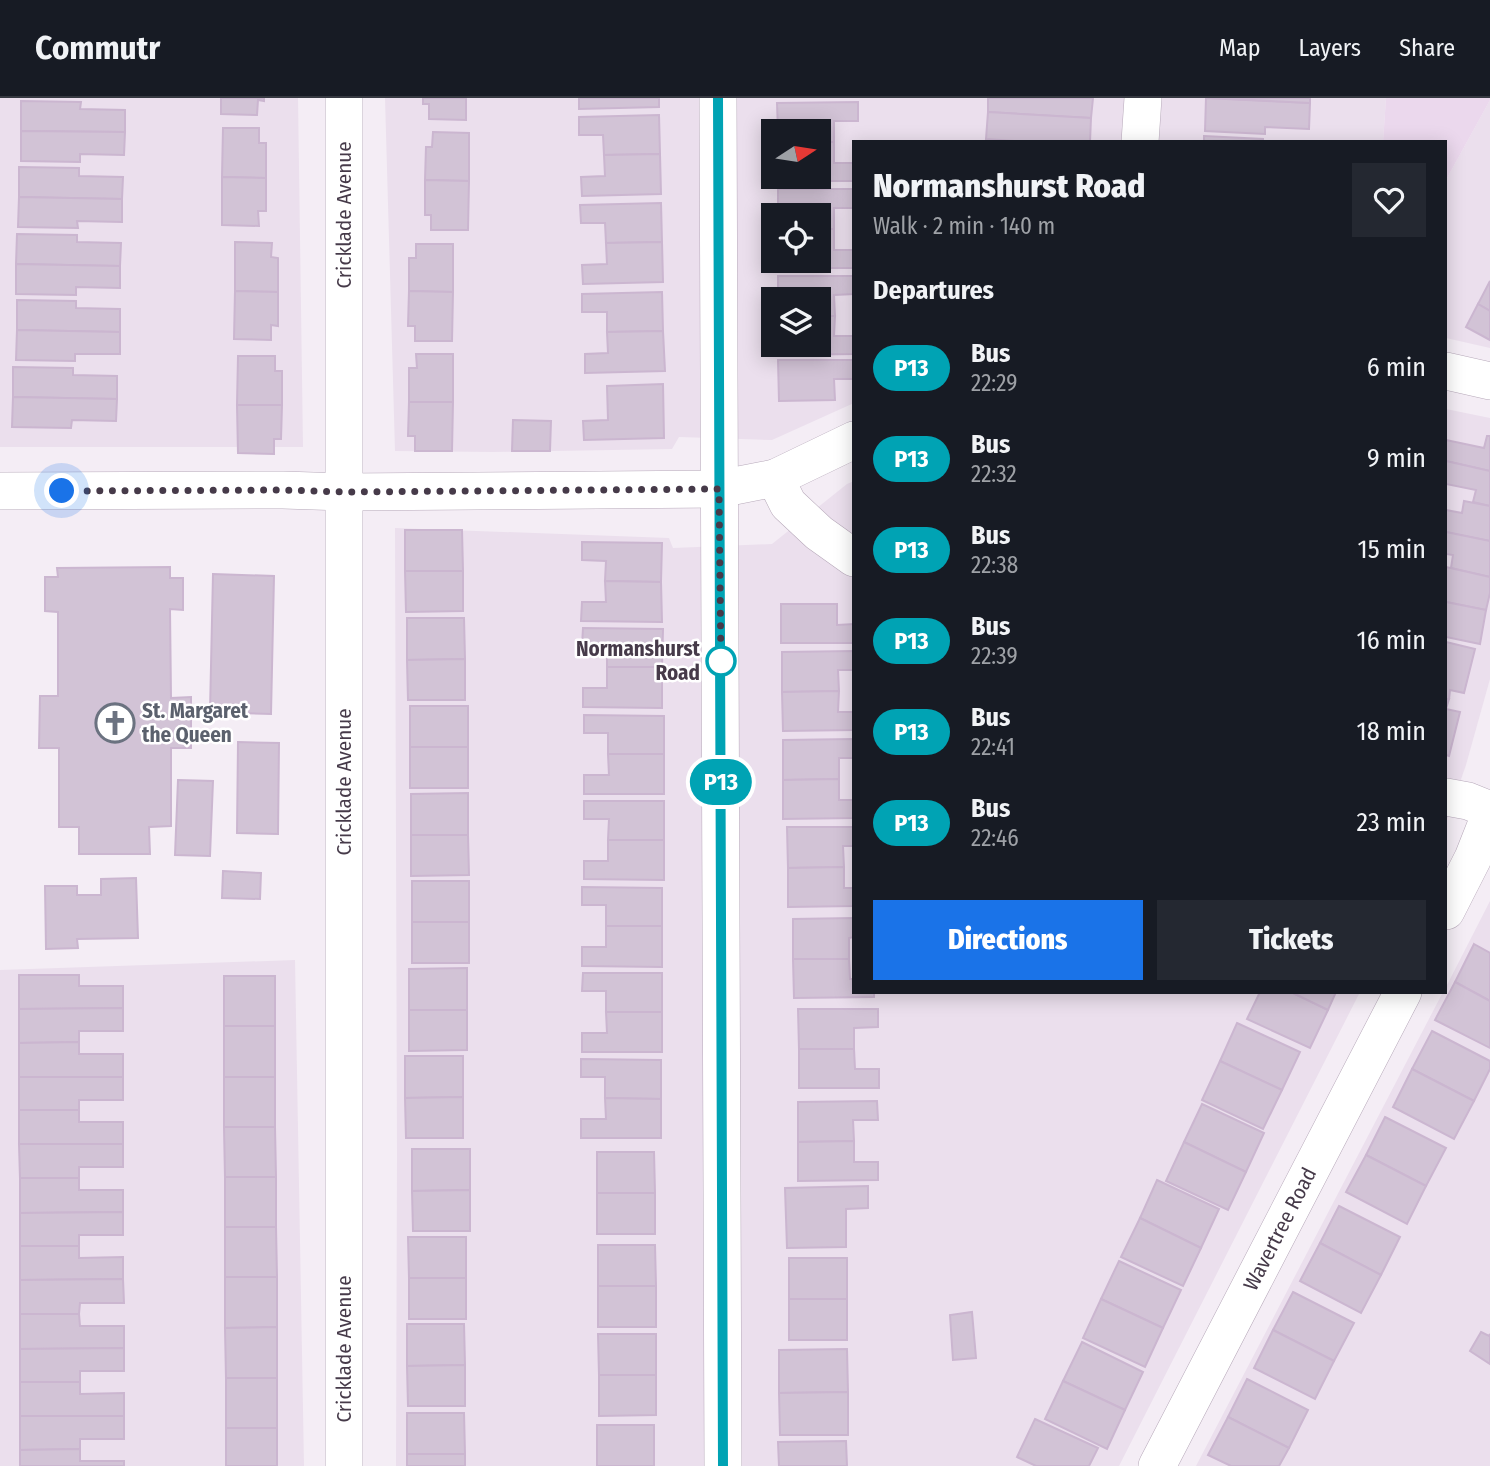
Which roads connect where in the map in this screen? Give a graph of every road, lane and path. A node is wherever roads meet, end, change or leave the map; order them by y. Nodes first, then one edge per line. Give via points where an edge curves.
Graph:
1 (344, 98) edge
2 (718, 98) edge
3 (1143, 98) edge
4 (1140, 140) edge
5 (1447, 371) edge
6 (1490, 381) edge
7 (852, 441) edge
8 (775, 478) junction
9 (719, 489) junction
10 (0, 491) edge
11 (344, 492) junction
12 (852, 557) edge
13 (1447, 797) edge
14 (1490, 813) edge
15 (1447, 909) edge
16 (1402, 994) edge
17 (344, 1466) edge
18 (723, 1466) edge
19 (1157, 1466) edge

1 - 11 street, Cricklade Avenue
2 - 9 street
3 - 4 street
5 - 6 street
7 - 8 street
8 - 9 street
8 - 12 street via 788,504
9 - 11 street
9 - 18 street
10 - 11 street
11 - 17 street, Cricklade Avenue
13 - 14 street via 1468,801
14 - 15 street
16 - 19 street, Wavertree Road

